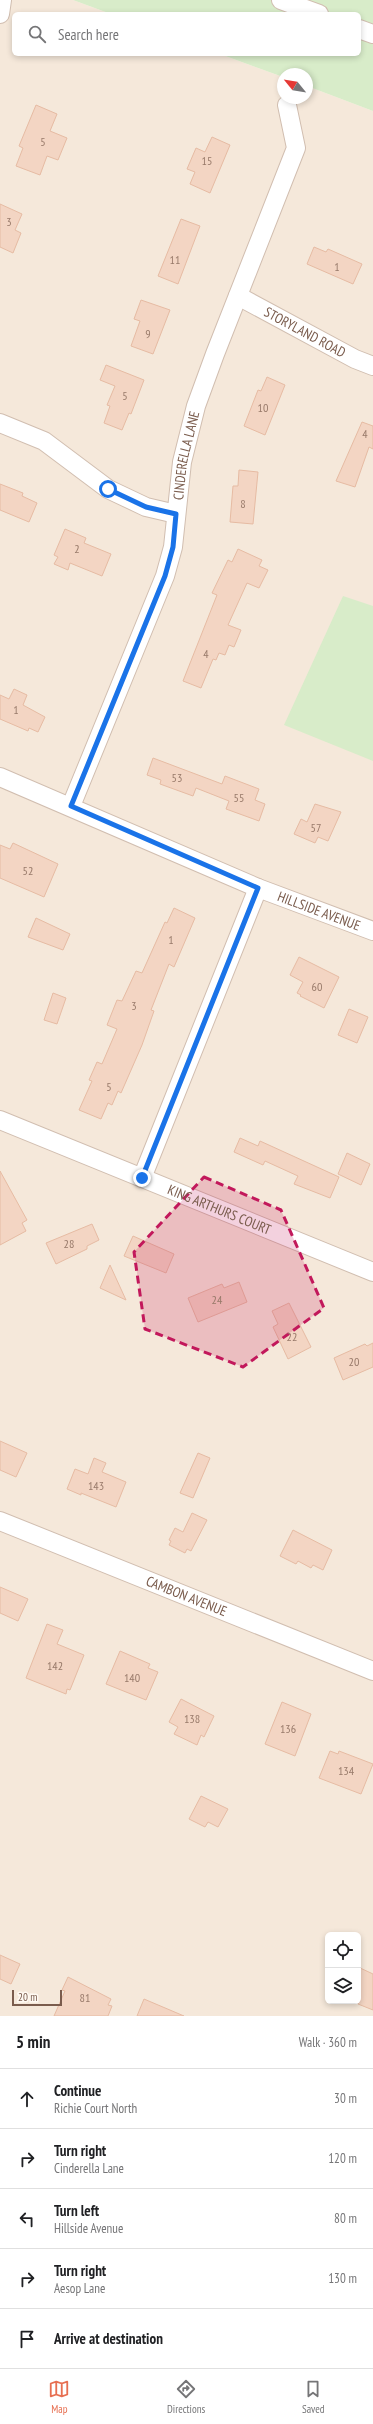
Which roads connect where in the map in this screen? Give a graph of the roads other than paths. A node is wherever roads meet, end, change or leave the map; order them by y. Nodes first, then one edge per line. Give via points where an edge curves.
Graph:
1 (2, 0) edge
2 (281, 0) edge
3 (314, 12) edge
4 (0, 14) edge
5 (361, 30) edge
6 (373, 34) edge
7 (287, 106) dead end
8 (238, 296) junction
9 (373, 366) edge
10 (0, 423) edge
11 (176, 514) junction
12 (0, 777) edge
13 (71, 806) junction
14 (258, 888) junction
15 (373, 931) edge
16 (0, 1120) edge
17 (142, 1178) junction
18 (373, 1272) edge
19 (0, 1521) edge
20 (373, 1671) edge

1 - 4 street
2 - 3 street
5 - 6 street
7 - 8 street, CINDERELLA LANE via 296,148
8 - 9 street, STORYLAND ROAD
8 - 11 street, CINDERELLA LANE via 196,406 182,462
10 - 11 street via 44,441 108,489 146,507
11 - 13 street, CINDERELLA LANE via 173,547 165,576
12 - 13 street, HILLSIDE AVENUE
13 - 14 street, HILLSIDE AVENUE
14 - 15 street, HILLSIDE AVENUE
14 - 17 street
16 - 17 street, KING ARTHURS COURT
17 - 18 street, KING ARTHURS COURT
19 - 20 street, CAMBON AVENUE

